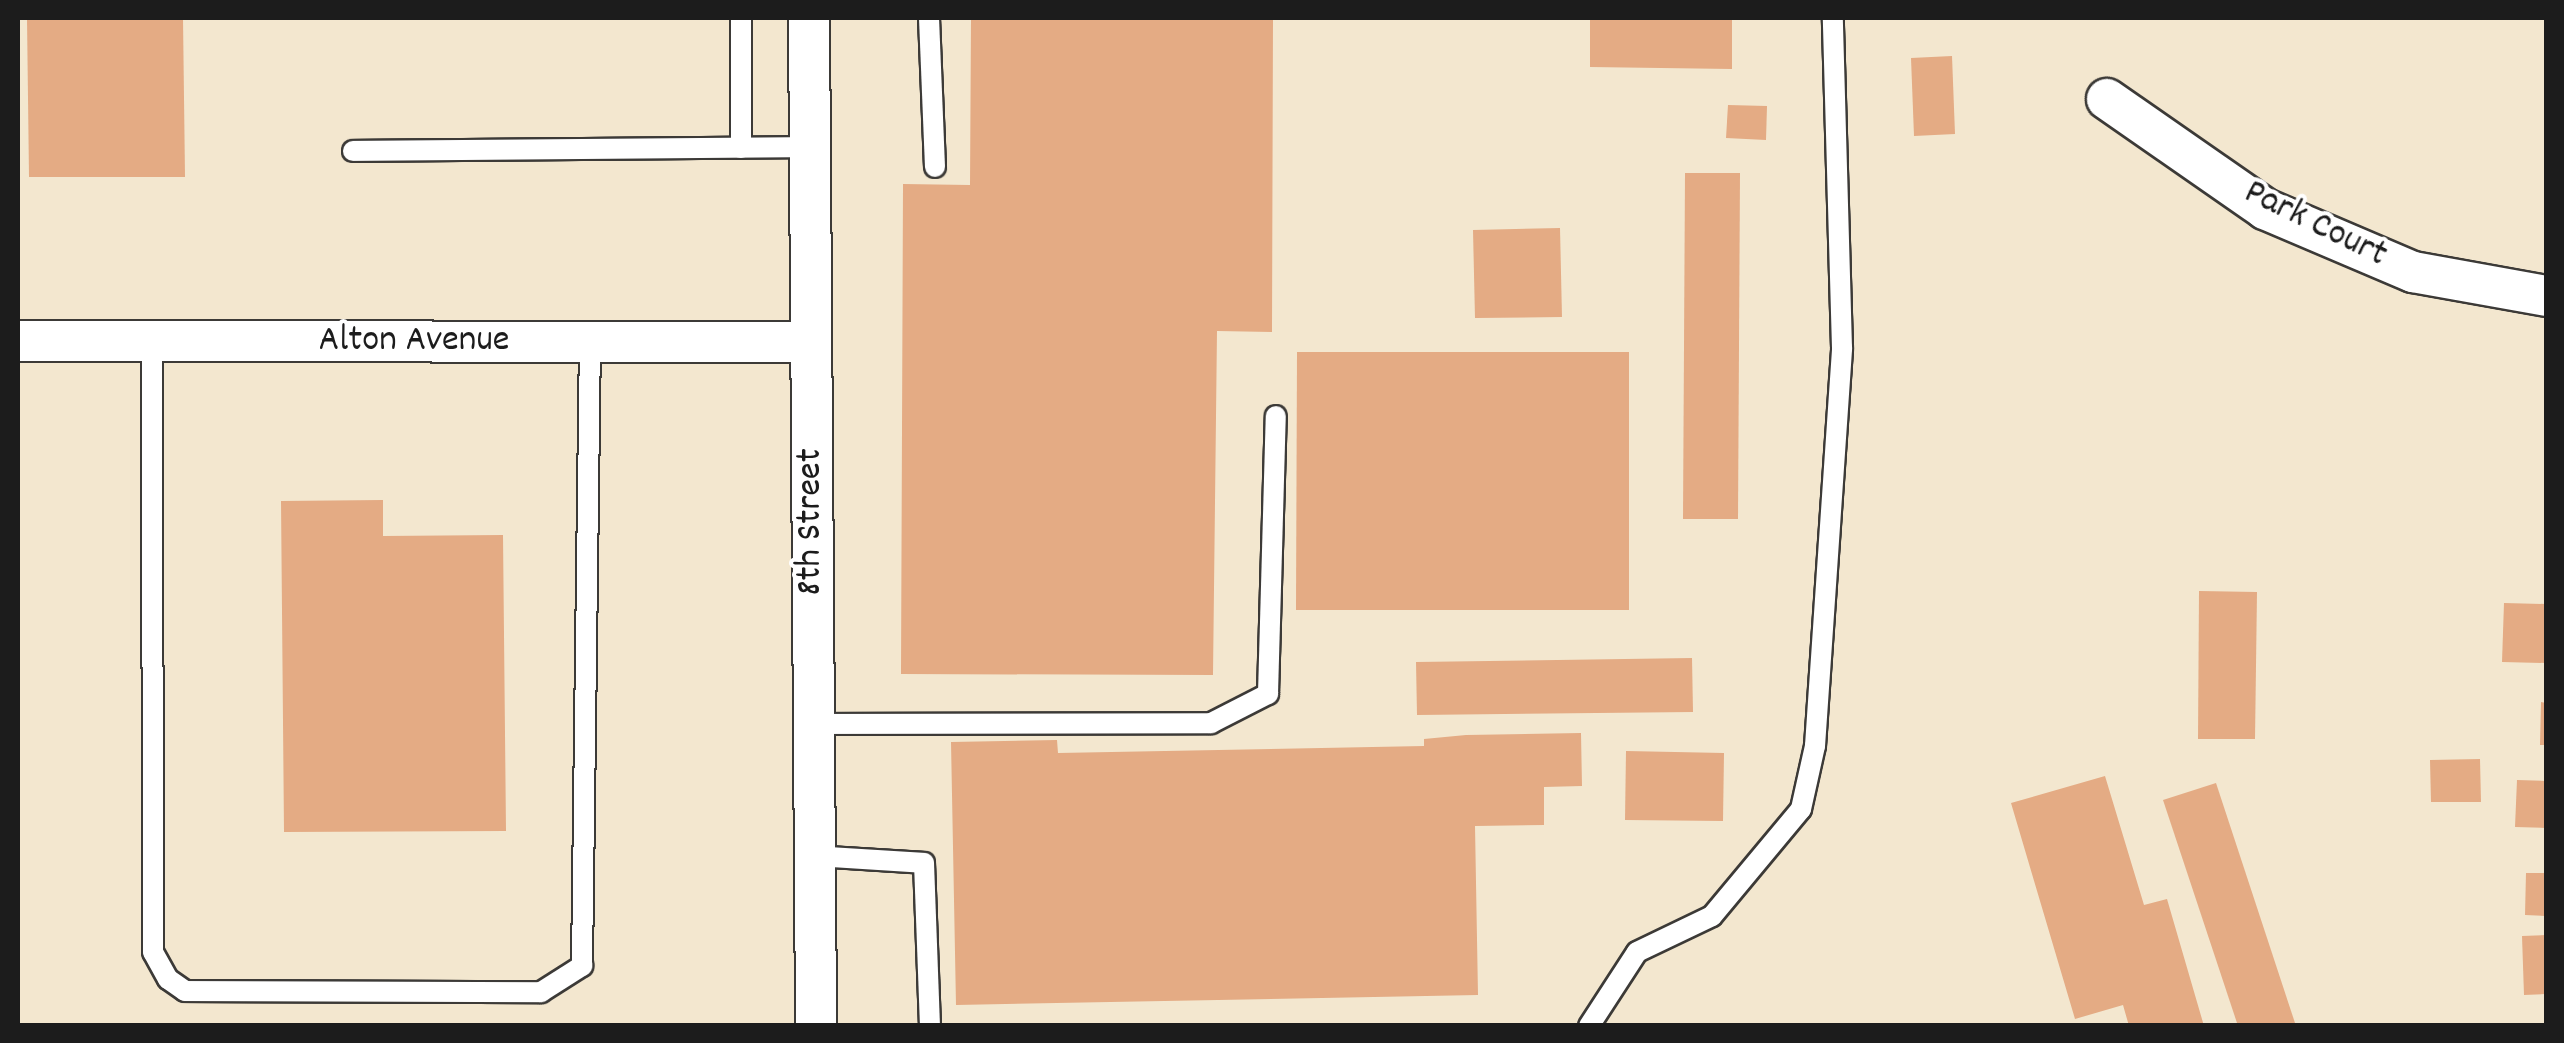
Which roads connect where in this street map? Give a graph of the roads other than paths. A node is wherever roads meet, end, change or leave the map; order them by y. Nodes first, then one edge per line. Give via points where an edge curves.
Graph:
1 (741, 18) edge
2 (809, 18) edge
3 (929, 18) edge
4 (1833, 18) edge
5 (2107, 99) dead end
6 (810, 147) junction
7 (741, 148) junction
8 (353, 152) dead end
9 (934, 167) dead end
10 (2546, 296) edge
11 (18, 342) edge
12 (152, 342) junction
13 (590, 342) junction
14 (810, 342) junction
15 (1276, 416) dead end
16 (813, 724) junction
17 (814, 856) junction
18 (816, 1026) edge
19 (930, 1026) edge
20 (1589, 1026) edge

1 - 7 lane
2 - 6 street, 8th Street
3 - 9 lane
4 - 20 lane via 1841,367 1816,746 1802,809 1712,916 1637,952
5 - 10 street, Park Court via 2265,208 2413,272
6 - 7 lane
6 - 14 street, 8th Street
7 - 8 lane
11 - 12 street, Alton Avenue
12 - 13 street, Alton Avenue
12 - 13 lane via 153,952 168,978 185,991 540,992 582,966
13 - 14 street, Alton Avenue
14 - 16 street, 8th Street
15 - 16 lane via 1268,694 1211,722
16 - 17 street, 8th Street
17 - 18 street, 8th Street
17 - 19 lane via 924,863

